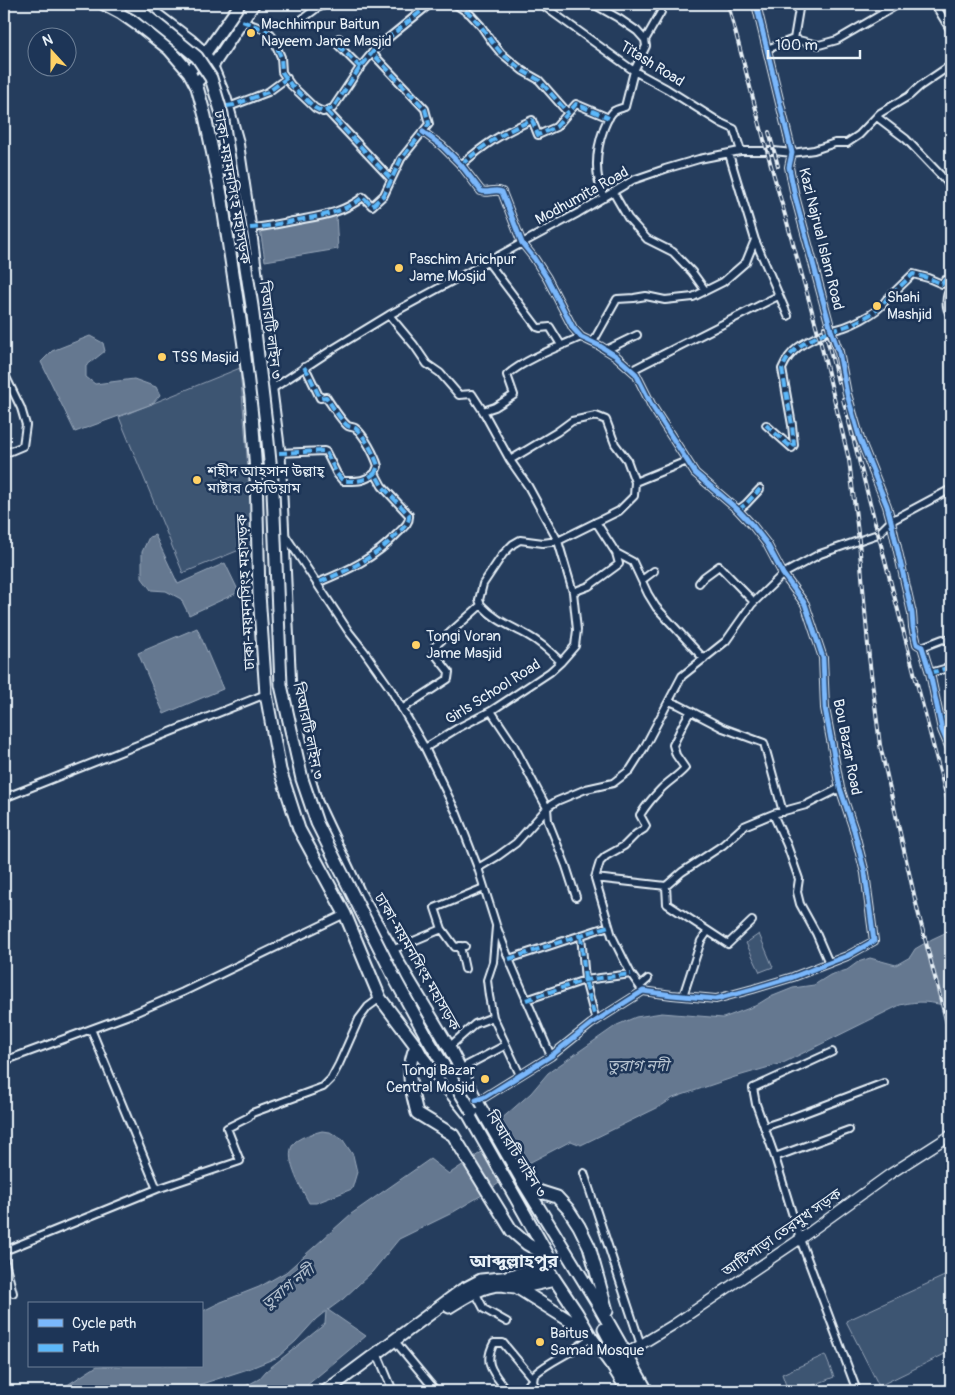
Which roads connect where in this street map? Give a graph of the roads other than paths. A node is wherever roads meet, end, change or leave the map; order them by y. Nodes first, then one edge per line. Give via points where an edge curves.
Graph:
1 (104, 4) edge
2 (128, 4) edge
3 (142, 4) edge
4 (240, 4) edge
5 (254, 4) edge
6 (327, 4) edge
7 (430, 4) edge
8 (455, 4) edge
9 (541, 4) edge
10 (593, 4) edge
11 (756, 4) edge
12 (798, 4) edge
13 (900, 4) edge
14 (945, 4) edge
15 (935, 6) edge
16 (661, 12) dead end
17 (242, 21) junction
18 (297, 23) dead end
19 (951, 31) edge
20 (339, 38) dead end
21 (794, 39) junction
22 (645, 40) junction
23 (767, 49) junction
24 (205, 54) junction
25 (373, 54) junction
26 (951, 65) edge
27 (212, 67) junction
28 (361, 68) junction
29 (189, 72) junction
30 (634, 72) junction
31 (287, 78) junction
32 (195, 84) junction
33 (227, 106) junction
34 (327, 111) junction
35 (568, 113) junction
36 (877, 117) junction
37 (609, 118) junction
38 (423, 132) junction
39 (742, 151) junction
40 (792, 153) junction
41 (729, 154) junction
42 (461, 164) junction
43 (391, 179) junction
44 (951, 186) edge
45 (613, 192) junction
46 (604, 198) junction
47 (250, 228) junction
48 (755, 240) junction
49 (522, 243) junction
50 (488, 262) junction
51 (951, 282) edge
52 (951, 287) edge
53 (705, 290) junction
54 (778, 296) junction
55 (389, 315) junction
56 (788, 316) dead end
57 (951, 316) edge
58 (831, 330) junction
59 (637, 335) dead end
60 (581, 337) junction
61 (593, 342) junction
62 (561, 345) junction
63 (606, 350) junction
64 (304, 367) junction
65 (632, 370) junction
66 (4, 373) edge
67 (272, 389) junction
68 (483, 411) junction
69 (766, 425) dead end
70 (4, 454) edge
71 (279, 454) junction
72 (510, 460) junction
73 (687, 461) junction
74 (375, 473) junction
75 (635, 482) junction
76 (760, 489) dead end
77 (951, 489) edge
78 (738, 510) junction
79 (891, 521) junction
80 (596, 522) junction
81 (276, 528) junction
82 (558, 541) junction
83 (616, 553) junction
84 (654, 571) dead end
85 (783, 574) junction
86 (642, 580) junction
87 (317, 583) junction
88 (699, 583) dead end
89 (572, 592) junction
90 (754, 602) junction
91 (481, 605) junction
92 (951, 639) edge
93 (922, 647) junction
94 (704, 659) junction
95 (561, 662) junction
96 (951, 667) edge
97 (930, 672) junction
98 (266, 694) junction
99 (669, 701) junction
100 (402, 710) junction
101 (491, 711) junction
102 (691, 712) junction
103 (951, 716) edge
104 (940, 719) junction
105 (425, 748) junction
106 (951, 749) edge
107 (840, 788) junction
108 (4, 798) edge
109 (547, 808) junction
110 (783, 812) junction
111 (773, 814) junction
112 (478, 868) junction
113 (595, 878) junction
114 (666, 886) junction
115 (484, 888) junction
116 (576, 897) dead end
117 (345, 914) junction
118 (752, 921) dead end
119 (496, 925) junction
120 (610, 926) junction
121 (442, 929) junction
122 (708, 931) junction
123 (581, 935) junction
124 (392, 950) junction
125 (509, 959) junction
126 (829, 963) junction
127 (465, 969) dead end
128 (631, 974) junction
129 (648, 979) dead end
130 (585, 980) junction
131 (642, 989) junction
132 (683, 996) junction
133 (380, 998) junction
134 (526, 1000) junction
135 (493, 1017) junction
136 (596, 1021) junction
137 (91, 1029) junction
138 (506, 1045) junction
139 (416, 1046) junction
140 (449, 1048) junction
141 (832, 1052) dead end
142 (551, 1056) junction
143 (4, 1061) edge
144 (460, 1069) junction
145 (520, 1075) junction
146 (884, 1083) dead end
147 (479, 1104) junction
148 (764, 1127) junction
149 (849, 1130) dead end
150 (951, 1135) edge
151 (775, 1157) junction
152 (584, 1173) dead end
153 (517, 1184) junction
154 (157, 1189) junction
155 (800, 1239) junction
156 (4, 1251) edge
157 (550, 1257) junction
158 (4, 1258) edge
159 (552, 1275) junction
160 (506, 1277) junction
161 (516, 1287) junction
162 (475, 1292) junction
163 (13, 1293) dead end
164 (507, 1322) dead end
165 (613, 1330) junction
166 (589, 1334) junction
167 (394, 1340) junction
168 (641, 1345) junction
169 (627, 1353) junction
170 (377, 1354) junction
171 (533, 1379) junction
172 (326, 1391) edge
173 (393, 1391) edge
174 (436, 1391) edge
175 (508, 1391) edge
176 (523, 1391) edge
177 (538, 1391) edge
178 (628, 1391) edge
179 (637, 1391) edge
180 (647, 1391) edge
181 (857, 1391) edge

1 - 29 highway, ঢাকা-ময়মনসিংহ মহাসড়ক via 122,13 169,49
2 - 81 highway, বিআরটি লাইন ৩, bridge via 197,57 211,78 222,114 252,306
3 - 24 highway, ঢাকা-ময়মনসিংহ মহাসড়ক
4 - 24 main road
5 - 17 main road
6 - 18 street
7 - 25 street via 376,48
8 - 35 street via 470,14 501,52 523,72 539,80
9 - 30 street, Titash Road
10 - 22 street via 637,31
11 - 23 street, Kazi Najrual Islam Road
12 - 21 street
13 - 21 street via 837,40 819,45
14 - 15 street
15 - 19 street
16 - 22 street
17 - 27 main road
17 - 31 street via 271,34 281,57 282,72
20 - 28 street via 334,41
21 - 23 street
22 - 30 street via 646,46
23 - 40 street, Kazi Najrual Islam Road
24 - 27 highway, ঢাকা-ময়মনসিংহ মহাসড়ক
24 - 29 main road
25 - 28 street
25 - 38 street via 425,109 429,124
26 - 36 street, Modhumita Road
27 - 32 main road
27 - 33 highway, ঢাকা-ময়মনসিংহ মহাসড়ক
28 - 34 street via 333,108
29 - 32 highway, ঢাকা-ময়মনসিংহ মহাসড়ক
30 - 37 street via 625,107 614,111
30 - 39 street, Titash Road via 734,129
31 - 33 street via 268,92
31 - 34 street via 315,108
32 - 98 highway, ঢাকা-ময়মনসিংহ মহাসড়ক via 221,194 251,397 260,516 259,594
33 - 47 highway, ঢাকা-ময়মনসিংহ মহাসড়ক via 237,141
34 - 43 street
35 - 37 street via 576,104
35 - 42 street via 556,127 538,135 532,120 507,131
36 - 40 street, Modhumita Road via 847,143
36 - 44 street via 906,140
37 - 46 street via 598,144 596,173
38 - 42 street
38 - 43 street via 401,159
39 - 40 street, Modhumita Road
39 - 41 street, Modhumita Road
40 - 58 street, Kazi Najrual Islam Road via 789,167 795,196
41 - 45 street, Modhumita Road via 665,169 633,180
41 - 48 street
42 - 49 street via 481,191 502,192
43 - 47 street via 384,196 372,206 363,197 337,212
45 - 46 street, Modhumita Road
45 - 53 street via 628,218 648,239 673,252
46 - 49 street, Modhumita Road
47 - 67 highway, ঢাকা-ময়মনসিংহ মহাসড়ক
48 - 53 street via 746,262 723,282
48 - 54 street
49 - 50 street, Modhumita Road
49 - 60 street via 547,278
50 - 55 street, Modhumita Road
50 - 62 street via 537,327 550,327
51 - 58 street via 945,280 942,284 913,274 875,312
52 - 57 street via 946,300
53 - 61 street via 693,296 665,300 646,296 617,299
54 - 56 street
54 - 65 street
55 - 64 street, Modhumita Road
55 - 68 street, Girls School Road via 427,364 440,373 459,395 472,394
58 - 69 street via 796,347 782,369 792,426 792,448
58 - 79 street, Kazi Najrual Islam Road via 860,439
59 - 63 street
60 - 61 street, Bou Bazar Road
60 - 62 street
61 - 63 street, Bou Bazar Road
62 - 68 street via 507,375 514,395
63 - 65 street, Bou Bazar Road
64 - 67 street, Modhumita Road
64 - 74 street via 320,398 326,397 348,426 357,429 376,460
65 - 73 street, Bou Bazar Road
66 - 70 street via 26,425 22,446
67 - 71 highway, ঢাকা-ময়মনসিংহ মহাসড়ক
68 - 72 street, Girls School Road
71 - 74 street via 324,451 342,482 368,479
71 - 81 highway, ঢাকা-ময়মনসিংহ মহাসড়ক, bridge via 281,484
72 - 75 street via 572,421 596,416 606,420
72 - 82 street, Girls School Road
73 - 75 street
73 - 78 street, Bou Bazar Road via 695,473
74 - 87 street via 382,486 409,515 406,525 371,557
75 - 80 street via 634,496 619,511
76 - 78 street
77 - 79 street
78 - 85 street, Bou Bazar Road via 767,544
79 - 85 street via 878,534 820,554
79 - 93 street, Kazi Najrual Islam Road via 912,614 912,627 917,644
80 - 82 street
80 - 83 street
81 - 87 street
81 - 124 highway, ঢাকা-ময়মনসিংহ মহাসড়ক via 290,690 306,769 316,802 359,893
81 - 153 highway, বিআরটি লাইন ৩, bridge via 281,685 302,779 317,823 396,982
82 - 89 street, Girls School Road
82 - 91 street via 520,540 513,544 483,584
83 - 86 street via 633,562
83 - 89 street via 618,564 589,586
84 - 86 street
85 - 90 street
85 - 107 street, Bou Bazar Road via 805,604 824,658 825,708
86 - 94 street via 656,607
87 - 100 street
88 - 90 street via 719,566
89 - 95 street, Girls School Road via 577,630 575,646
90 - 94 street via 726,641
91 - 95 street via 507,626 538,642
91 - 100 street via 435,646 434,653 449,672 448,679
92 - 93 street via 939,639
93 - 97 street, Kazi Najrual Islam Road
94 - 99 street via 682,676
95 - 101 street, Girls School Road
96 - 97 street
97 - 104 street, Kazi Najrual Islam Road
98 - 108 street
98 - 117 highway, ঢাকা-ময়মনসিংহ মহাসড়ক via 280,770 299,829
99 - 102 street
99 - 109 street via 630,770 613,783 586,789
100 - 105 street
101 - 105 street, Girls School Road
101 - 109 street via 513,744
102 - 110 street via 764,743
102 - 113 street via 673,745 685,768 660,790 640,815 646,826 644,829 606,856 600,862
103 - 104 street
104 - 106 street, Kazi Najrual Islam Road
105 - 112 street via 457,814
107 - 110 street
107 - 126 street, Bou Bazar Road via 865,873 874,941
109 - 112 street via 516,843
109 - 116 street via 548,821
110 - 111 street
111 - 114 street via 744,826
111 - 126 street via 799,879 797,892 800,904
112 - 115 street
113 - 114 street
113 - 120 street
114 - 122 street via 667,904
115 - 119 street
115 - 121 street via 435,908
117 - 133 highway, ঢাকা-ময়মনসিংহ মহাসড়ক
117 - 137 street via 183,992
118 - 122 street via 728,944
119 - 125 street
119 - 135 street via 488,980
120 - 123 street
120 - 128 street
121 - 124 street
121 - 127 street via 455,947 463,946
122 - 132 street via 701,941
123 - 125 street
123 - 130 street
124 - 140 highway, ঢাকা-ময়মনসিংহ মহাসড়ক
125 - 134 street
126 - 132 street via 793,977 716,998
128 - 130 street
128 - 131 street
129 - 131 street
130 - 134 street
130 - 136 street
131 - 132 street
131 - 136 street
133 - 139 highway, ঢাকা-ময়মনসিংহ মহাসড়ক
133 - 154 street via 359,1019 340,1064 323,1086 252,1113 226,1128 240,1161
134 - 142 street
135 - 138 street
135 - 140 street via 474,1024
136 - 142 street
137 - 143 street
137 - 154 street
138 - 144 street
138 - 145 street
139 - 153 highway, ঢাকা-ময়মনসিংহ মহাসড়ক
139 - 157 highway via 410,1059 410,1086 417,1113 453,1135 512,1231
140 - 144 highway, ঢাকা-ময়মনসিংহ মহাসড়ক
141 - 148 street via 753,1088
142 - 145 street
144 - 147 highway, ঢাকা-ময়মনসিংহ মহাসড়ক
145 - 147 street
146 - 148 street
147 - 153 highway, ঢাকা-ময়মনসিংহ মহাসড়ক
148 - 151 street
149 - 151 street
150 - 155 main road, আটিপাড়া তেরমুখ সড়ক
151 - 155 street
152 - 168 street
153 - 157 highway
153 - 165 highway
153 - 165 highway via 557,1197 568,1209 589,1246
153 - 179 highway, বিআরটি লাইন ৩ via 560,1253
154 - 156 street
155 - 168 main road, আটিপাড়া তেরমুখ সড়ক
155 - 181 street
157 - 159 highway
157 - 160 highway via 525,1272
158 - 163 street
159 - 160 highway
159 - 161 highway via 536,1284
159 - 166 highway
160 - 167 highway via 481,1280 462,1290
161 - 162 highway via 500,1285
161 - 166 highway
162 - 164 street via 484,1309
162 - 167 highway
165 - 169 highway
166 - 171 street via 581,1346 538,1371
166 - 178 highway
167 - 170 highway
167 - 174 street
168 - 169 main road, আটিপাড়া তেরমুখ সড়ক
169 - 180 highway
170 - 172 highway
170 - 173 street
171 - 175 street via 503,1343 494,1343 489,1352 489,1365
171 - 176 street
171 - 177 street

